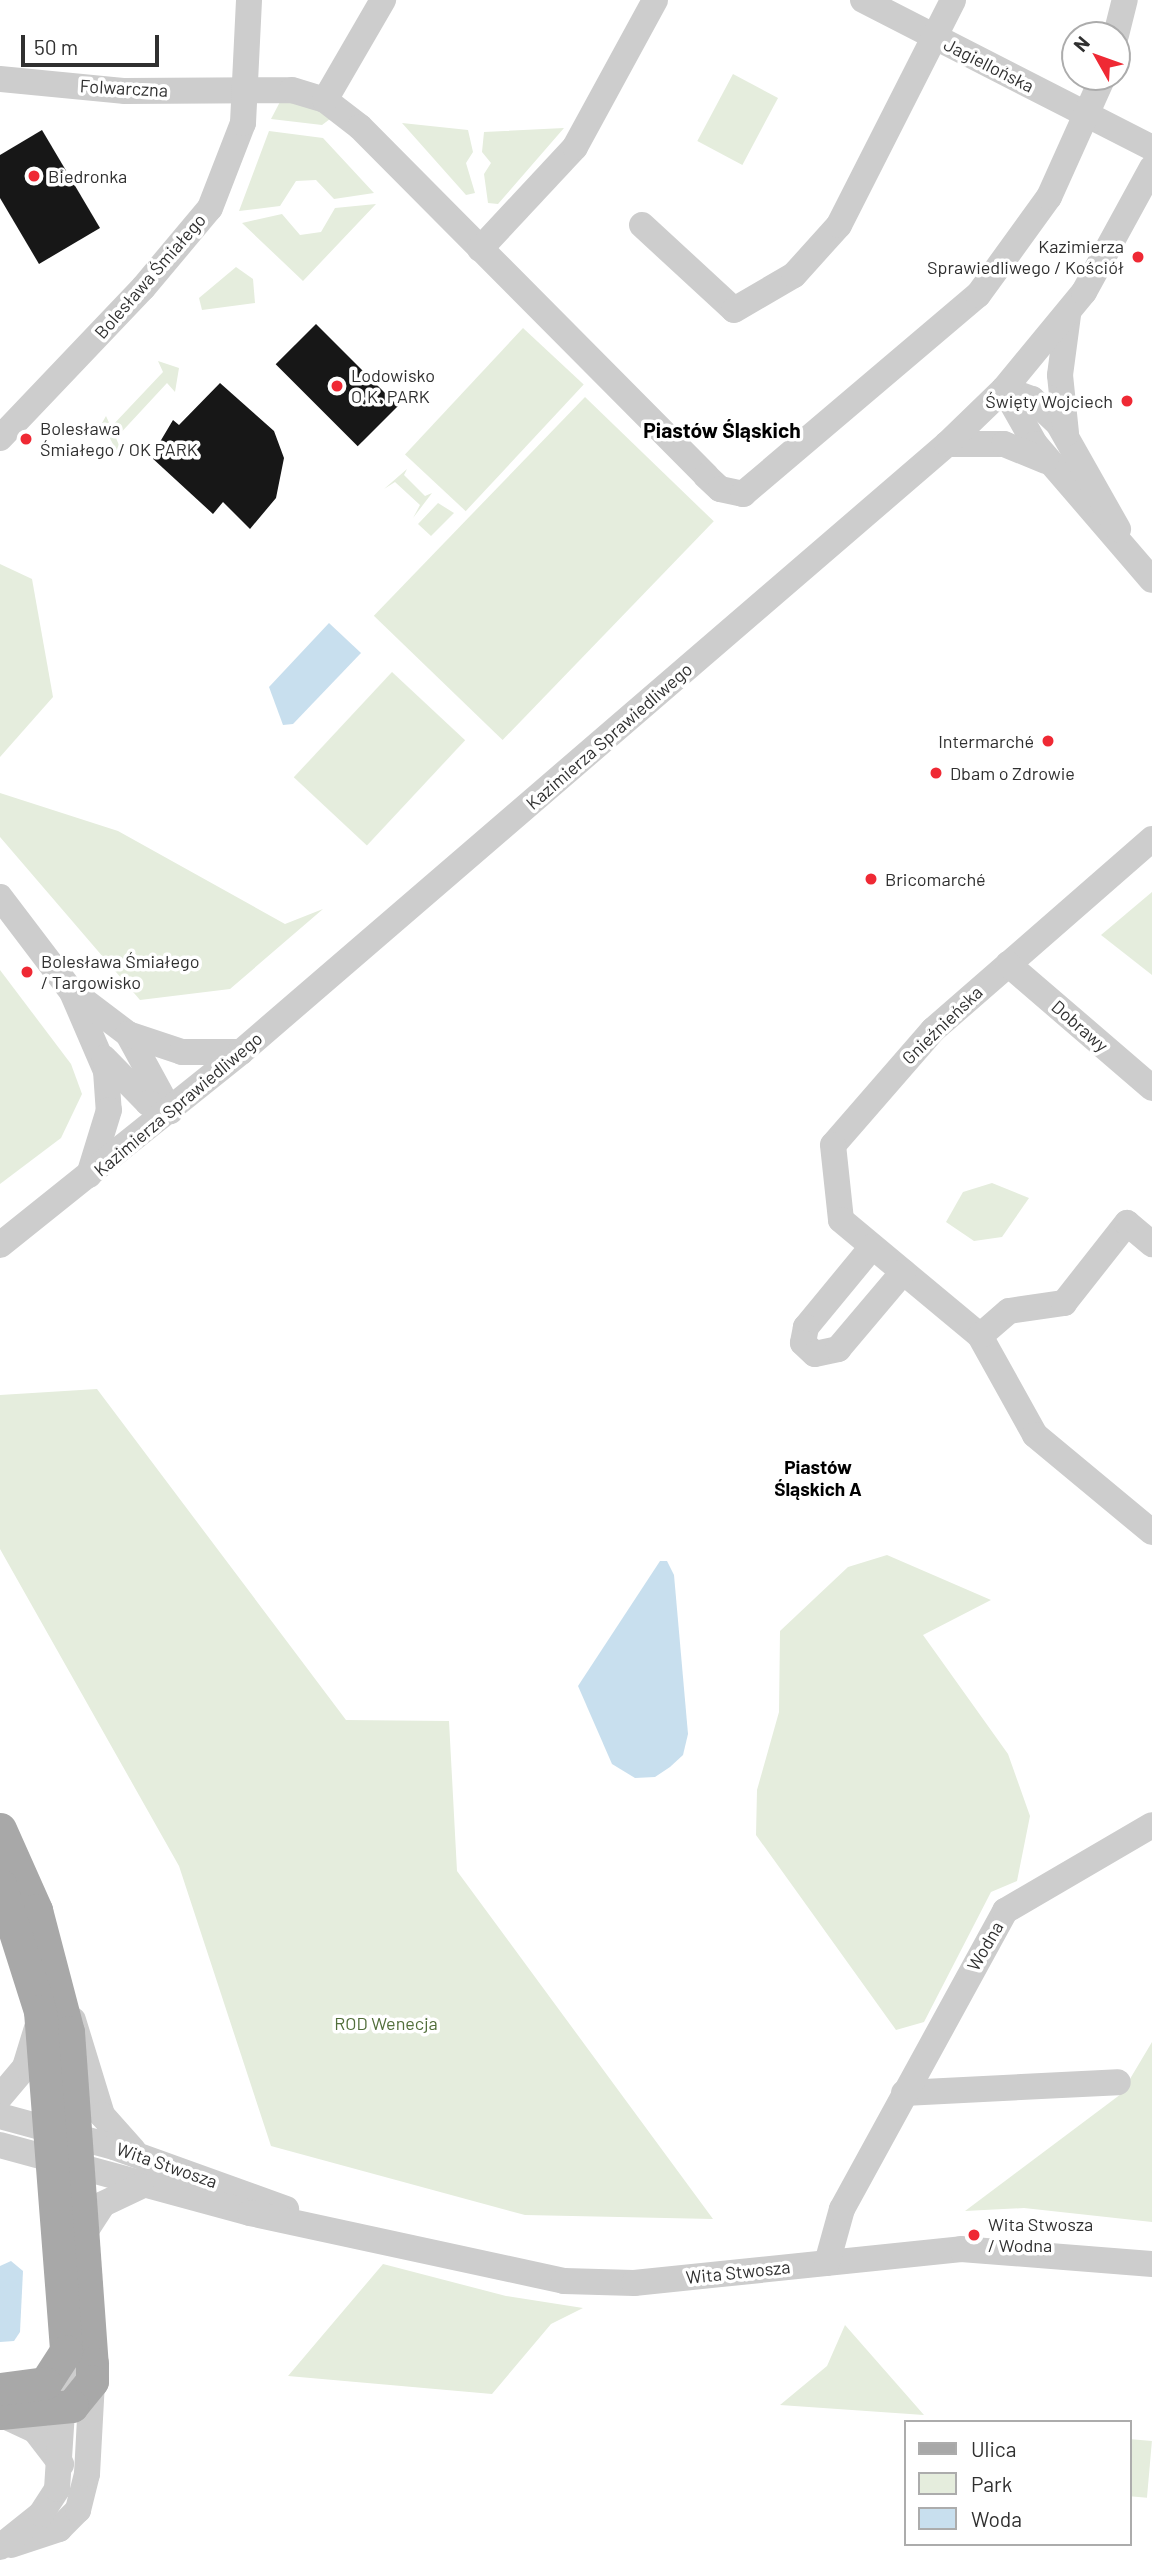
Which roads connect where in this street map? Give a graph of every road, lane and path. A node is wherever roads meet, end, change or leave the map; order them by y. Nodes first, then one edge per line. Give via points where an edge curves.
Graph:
1 (249, 0) edge
2 (383, 0) edge
3 (655, 0) edge
4 (863, 0) edge
5 (953, 0) edge
6 (1125, 0) edge
7 (1120, 21) edge
8 (933, 37) junction
9 (0, 79) edge
10 (247, 90) junction
11 (1099, 91) edge
12 (325, 100) junction
13 (1089, 117) junction
14 (1152, 148) edge
15 (1152, 168) edge
16 (642, 225) dead end
17 (480, 249) junction
18 (1068, 313) junction
19 (1004, 389) junction
20 (1068, 437) junction
21 (0, 438) edge
22 (947, 444) junction
23 (1052, 465) junction
24 (1121, 538) junction
25 (1152, 580) edge
26 (1152, 839) edge
27 (0, 897) edge
28 (1008, 964) junction
29 (72, 992) junction
30 (128, 1034) junction
31 (98, 1051) junction
32 (242, 1052) junction
33 (1152, 1088) edge
34 (170, 1111) junction
35 (87, 1180) junction
36 (1152, 1244) edge
37 (0, 1245) edge
38 (872, 1247) junction
39 (902, 1272) junction
40 (980, 1336) junction
41 (1152, 1532) edge
42 (1152, 1825) edge
43 (0, 1829) edge
44 (0, 1885) edge
45 (51, 2005) junction
46 (1118, 2082) dead end
47 (904, 2093) junction
48 (0, 2097) edge
49 (0, 2116) edge
50 (0, 2144) edge
51 (64, 2149) junction
52 (140, 2155) junction
53 (141, 2186) junction
54 (330, 2227) junction
55 (81, 2238) junction
56 (827, 2263) junction
57 (1152, 2264) edge
58 (66, 2351) junction
59 (13, 2389) edge
60 (73, 2399) junction
61 (0, 2413) edge
62 (61, 2464) junction
63 (0, 2548) edge

1 - 10 street, Bolesława Śmiałego
2 - 12 street
3 - 17 street via 575,147
4 - 8 street, Jagiellońska
5 - 8 street
6 - 7 street
8 - 13 street, Jagiellońska
8 - 16 street via 826,245 745,309 724,305
9 - 10 street, Folwarczna via 125,91
10 - 12 street, Folwarczna via 292,90
10 - 21 street, Bolesława Śmiałego via 241,136 209,208 143,288
11 - 13 street
12 - 17 street via 360,127
13 - 14 street, Jagiellońska
13 - 17 street via 1049,197 978,295 743,494 720,489 706,476
15 - 18 street, Kazimierza Sprawiedliwego via 1115,245
18 - 19 street, Kazimierza Sprawiedliwego
18 - 20 street via 1060,385
19 - 20 street via 1042,405
19 - 22 street, Kazimierza Sprawiedliwego
19 - 23 street
20 - 24 street
22 - 23 street via 1004,444
22 - 32 street, Kazimierza Sprawiedliwego
23 - 24 street
24 - 25 street
26 - 28 street, Gnieźnieńska
27 - 29 street
28 - 33 street, Dobrawy
28 - 38 street, Gnieźnieńska via 926,1038 833,1145 841,1220
29 - 30 street
29 - 31 street
30 - 32 street via 182,1052
30 - 34 street
31 - 34 street via 148,1103
31 - 35 street via 109,1111
32 - 34 street, Kazimierza Sprawiedliwego
34 - 35 street, Kazimierza Sprawiedliwego
35 - 37 street, Kazimierza Sprawiedliwego
36 - 40 street via 1127,1223 1064,1303 1009,1311
38 - 39 street, Gnieźnieńska
38 - 39 street via 806,1327 803,1343 815,1354 838,1349
39 - 40 street, Gnieźnieńska
40 - 41 street, Gnieźnieńska via 1035,1435
42 - 47 street, Wodna via 1005,1911
43 - 45 main road via 36,1910
44 - 45 main road
45 - 48 street via 25,2067
45 - 51 main road
45 - 52 street via 84,2043 102,2115
46 - 47 street
47 - 56 street, Wodna via 842,2209
49 - 51 street, Wita Stwosza
50 - 51 street, Wita Stwosza
51 - 52 street, Wita Stwosza
51 - 53 street, Wita Stwosza
51 - 55 main road
51 - 58 main road
52 - 54 street, Wita Stwosza
53 - 54 street, Wita Stwosza
53 - 55 street via 103,2204
54 - 56 street, Wita Stwosza via 564,2281 634,2283
55 - 60 main road
56 - 57 street, Wita Stwosza via 1020,2249
58 - 59 main road via 51,2378
58 - 60 street
59 - 60 street
60 - 61 main road
60 - 62 street
60 - 63 street via 89,2450 85,2493 69,2522 38,2539
61 - 62 street via 34,2430
62 - 63 street via 51,2502

